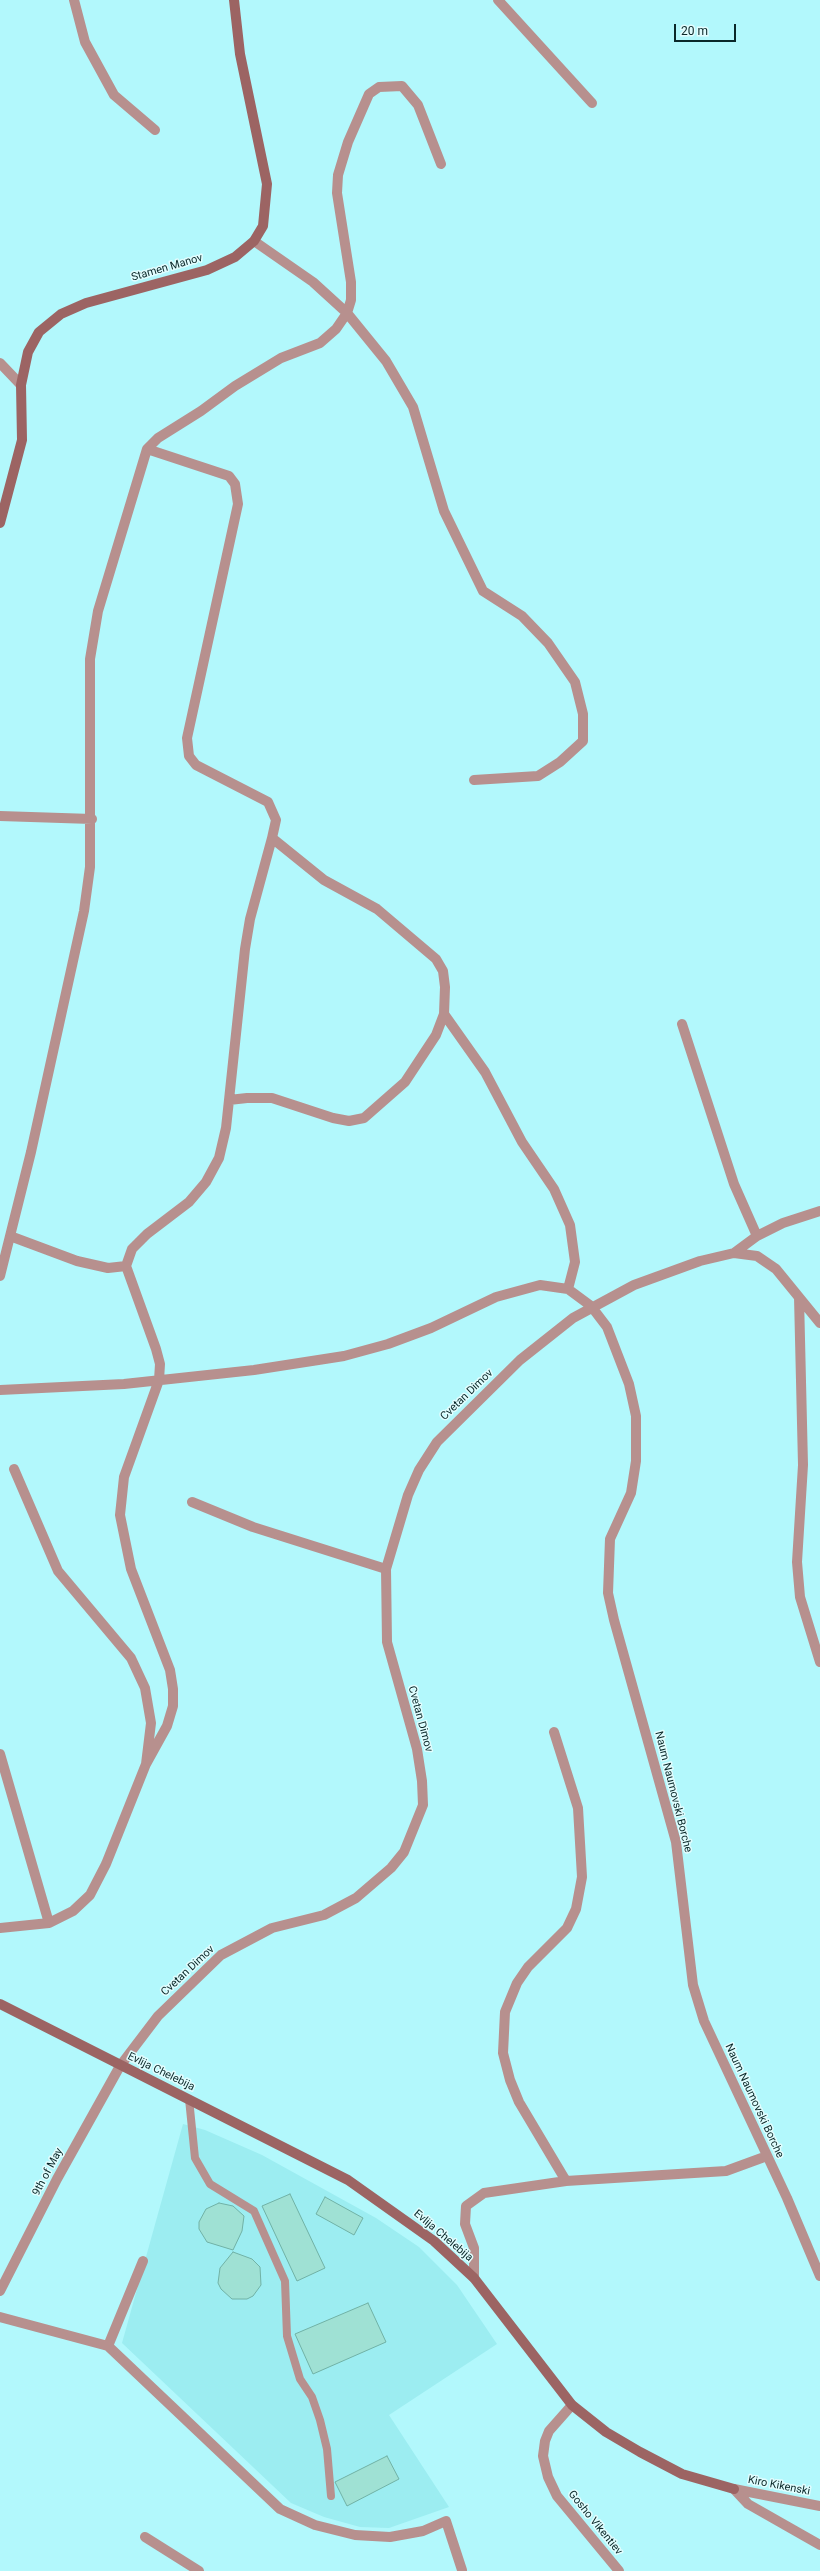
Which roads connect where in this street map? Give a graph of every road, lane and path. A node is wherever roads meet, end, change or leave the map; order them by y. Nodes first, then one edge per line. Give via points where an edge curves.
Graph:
1 (74, 0) edge
2 (234, 0) edge
3 (498, 0) edge
4 (592, 103) dead end
5 (155, 130) dead end
6 (441, 164) dead end
7 (254, 241) junction
8 (347, 313) junction
9 (0, 363) edge
10 (21, 385) junction
11 (147, 449) junction
12 (0, 523) edge
13 (474, 780) dead end
14 (0, 816) edge
15 (92, 819) junction
16 (272, 838) junction
17 (444, 1014) junction
18 (682, 1024) dead end
19 (229, 1100) junction
20 (820, 1212) edge
21 (10, 1236) junction
22 (757, 1236) junction
23 (734, 1253) junction
24 (126, 1266) junction
25 (0, 1276) edge
26 (568, 1289) junction
27 (799, 1298) junction
28 (591, 1306) junction
29 (820, 1323) edge
30 (159, 1380) junction
31 (0, 1390) edge
32 (14, 1469) dead end
33 (192, 1502) dead end
34 (386, 1568) junction
35 (820, 1662) edge
36 (554, 1732) dead end
37 (0, 1754) edge
38 (146, 1764) junction
39 (49, 1923) junction
40 (0, 1928) edge
41 (0, 2004) edge
42 (120, 2066) junction
43 (189, 2099) junction
44 (767, 2156) junction
45 (566, 2181) junction
46 (142, 2261) dead end
47 (820, 2276) edge
48 (474, 2278) junction
49 (0, 2291) edge
50 (0, 2317) edge
51 (108, 2346) junction
52 (572, 2405) junction
53 (734, 2489) junction
54 (331, 2496) dead end
55 (820, 2506) edge
56 (145, 2537) dead end
57 (820, 2545) edge
58 (462, 2570) edge
59 (199, 2571) edge
60 (619, 2571) edge

1 - 5 street via 85,42 114,95
2 - 7 street, Stamen Manov via 240,54 267,184 263,226
3 - 4 street
6 - 8 street via 418,105 402,86 379,87 370,94 348,142 338,175 336,193 351,282 351,300
7 - 8 street via 313,282
7 - 10 street, Stamen Manov via 235,257 207,270 86,304 61,314 39,332 28,352
8 - 11 street via 336,330 320,343 281,358 235,386 158,438
8 - 13 street via 386,361 413,407 444,511 483,591 522,616 548,643 575,682 583,714 583,741 560,762 538,776
9 - 10 street
10 - 12 street, Stamen Manov via 22,440
11 - 15 street via 98,612 90,659
11 - 16 street via 218,471 229,476 235,484 238,504 187,738 189,756 196,765 268,802 276,820
14 - 15 street
15 - 21 street via 90,867 84,911
16 - 17 street via 324,880 377,909 436,959 443,971
16 - 19 street via 250,919 245,949
17 - 19 street via 436,1035 405,1082 364,1118 348,1121 333,1118 272,1098
17 - 26 street via 485,1072 522,1142 558,1197 570,1225 576,1262
18 - 22 street via 734,1184
19 - 24 street via 219,1158 206,1182 190,1202 147,1234 132,1249
20 - 22 street via 783,1223
21 - 24 street via 77,1261 108,1268
21 - 25 street
22 - 23 street
23 - 27 street via 757,1256 776,1269
23 - 28 street, Cvetan Dimov via 700,1261 634,1285
24 - 30 street via 156,1349 160,1364
26 - 28 street, Naum Naumovski Borche
26 - 30 street via 540,1285 508,1294 388,1344 344,1356 254,1370
27 - 29 street
27 - 35 street via 803,1465 797,1562 800,1597
28 - 34 street, Cvetan Dimov via 548,1335 437,1442 419,1470 408,1495
28 - 44 street, Naum Naumovski Borche via 607,1327 629,1384 637,1436 631,1493 610,1540 608,1593 676,1842 693,1984 704,2021
30 - 31 street
30 - 38 street via 124,1477 120,1515 131,1569 170,1670 173,1688 173,1706 167,1726
32 - 38 street via 58,1571 130,1658 145,1688 152,1723
33 - 34 street via 253,1527
34 - 42 street, Cvetan Dimov via 387,1642 417,1749 422,1781 423,1805 404,1852 391,1868 356,1898 324,1915 272,1928 221,1955 158,2016
36 - 45 street via 578,1808 582,1876 576,1909 566,1928 528,1967 517,1983 504,2012 503,2052 519,2102
37 - 39 street
38 - 39 street via 106,1864 90,1895 73,1911
39 - 40 street
41 - 42 street, Evlija Chelebija
42 - 43 street, Evlija Chelebija
42 - 49 street, 9th of May via 57,2179
43 - 48 street, Evlija Chelebija via 348,2180 434,2241
43 - 54 lane via 195,2158 210,2184 254,2211 286,2280 287,2336 300,2379 312,2397 320,2420 327,2449
44 - 45 street via 726,2171
44 - 47 street, Naum Naumovski Borche
45 - 48 street via 484,2193 466,2206 466,2224 474,2248
46 - 51 street
48 - 52 street, Evlija Chelebija
50 - 51 street
51 - 58 street via 280,2508 315,2525 355,2535 390,2536 423,2531 446,2521
52 - 53 street, Evlija Chelebija via 606,2432 682,2474
52 - 60 street, Gosho Vikentiev via 549,2431 545,2441 543,2456 548,2477 557,2496
53 - 55 street, Kiro Kikenski
53 - 57 street via 748,2504
56 - 59 street

